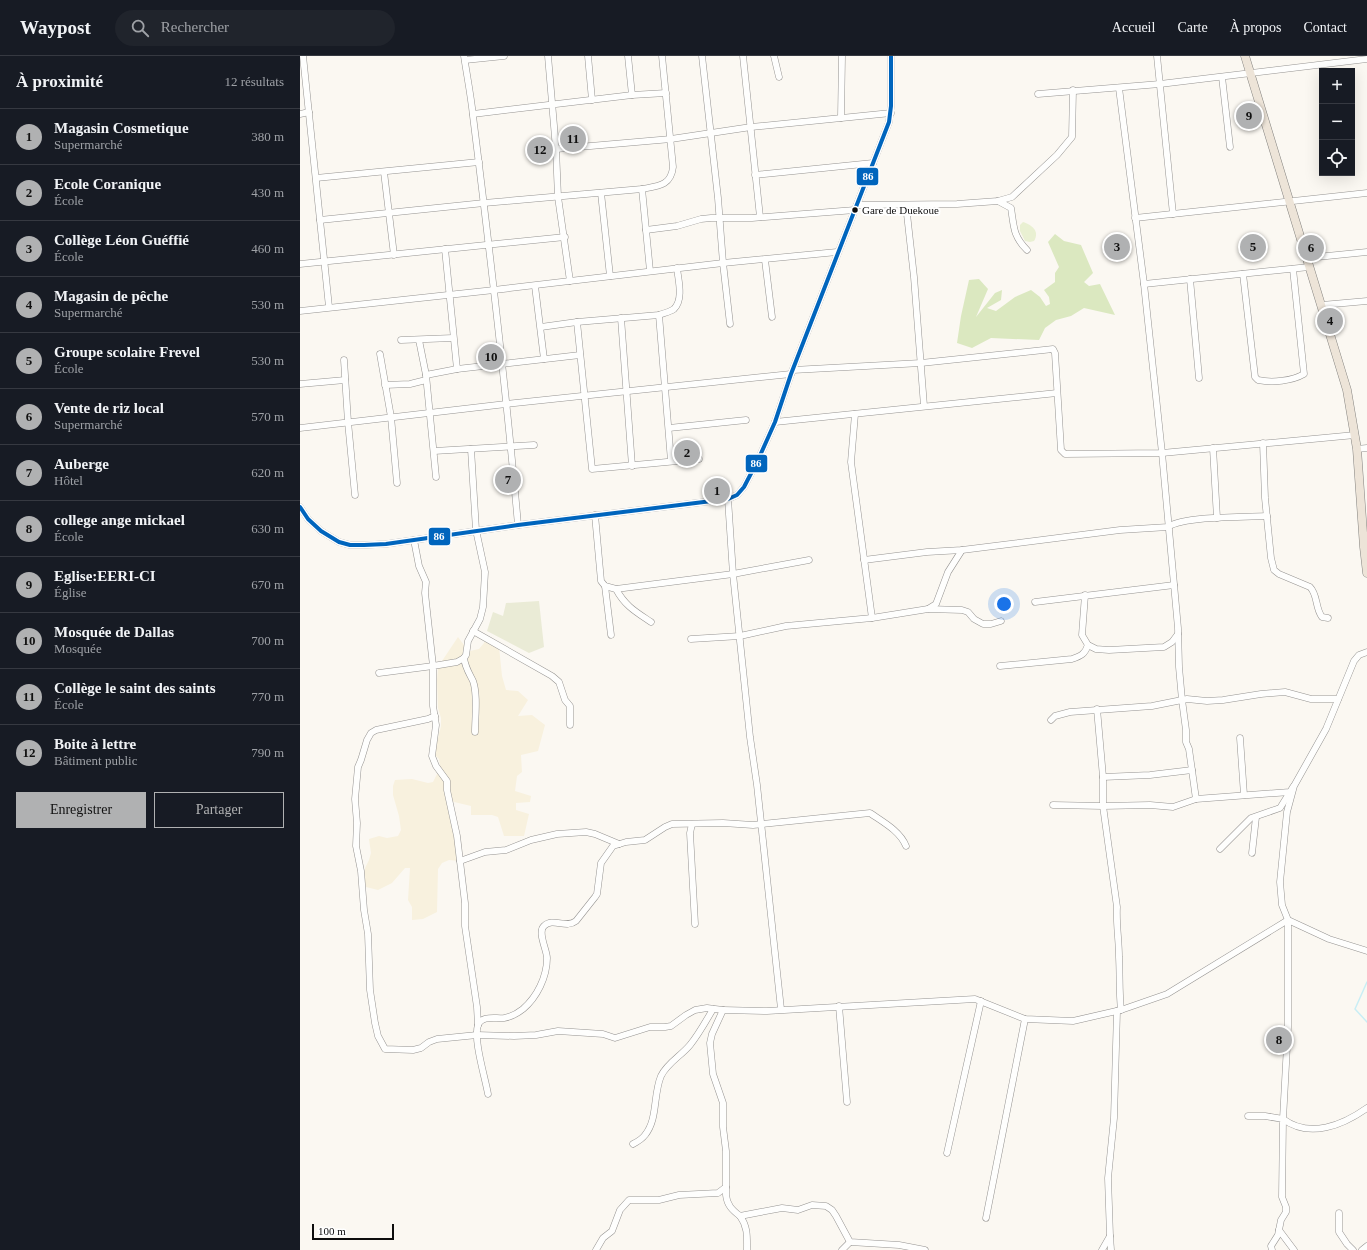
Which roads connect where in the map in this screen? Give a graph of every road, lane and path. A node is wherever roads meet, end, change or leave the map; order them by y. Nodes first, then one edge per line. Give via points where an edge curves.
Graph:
1 (303, 56) edge
2 (504, 56) edge
3 (548, 56) edge
4 (588, 56) edge
5 (628, 56) edge
6 (662, 56) edge
7 (702, 56) edge
8 (743, 56) edge
9 (774, 56) edge
10 (842, 56) edge
11 (891, 56) edge
12 (1157, 56) edge
13 (1245, 56) edge
14 (464, 58) edge
15 (1367, 59) edge
16 (1251, 73) junction
17 (1222, 76) junction
18 (779, 77) dead end
19 (1160, 84) junction
20 (1119, 88) junction
21 (1073, 90) junction
22 (666, 93) junction
23 (1038, 94) dead end
24 (632, 95) junction
25 (592, 100) junction
26 (552, 105) junction
27 (309, 112) junction
28 (891, 113) junction
29 (300, 114) edge
30 (473, 114) junction
31 (841, 118) junction
32 (751, 127) junction
33 (710, 132) junction
34 (671, 139) junction
35 (1230, 147) dead end
36 (556, 149) junction
37 (478, 162) junction
38 (873, 163) junction
39 (384, 172) junction
40 (755, 175) junction
41 (316, 178) junction
42 (642, 189) junction
43 (601, 193) junction
44 (1367, 193) edge
45 (558, 197) junction
46 (998, 201) junction
47 (1288, 202) junction
48 (484, 203) junction
49 (906, 205) junction
50 (856, 207) junction
51 (390, 214) junction
52 (1173, 214) junction
53 (760, 217) junction
54 (1135, 218) junction
55 (720, 219) junction
56 (320, 220) junction
57 (646, 230) junction
58 (565, 238) junction
59 (489, 246) junction
60 (445, 250) junction
61 (1027, 250) dead end
62 (838, 252) junction
63 (1367, 252) edge
64 (394, 255) junction
65 (1307, 258) junction
66 (765, 260) junction
67 (325, 262) junction
68 (723, 263) junction
69 (300, 264) edge
70 (1309, 267) junction
71 (676, 268) junction
72 (1292, 269) junction
73 (650, 271) junction
74 (1243, 274) junction
75 (610, 276) junction
76 (1190, 279) junction
77 (570, 281) junction
78 (1144, 284) junction
79 (535, 286) junction
80 (494, 290) junction
81 (449, 294) junction
82 (1367, 301) edge
83 (1322, 306) junction
84 (329, 307) junction
85 (300, 311) edge
86 (659, 315) junction
87 (772, 317) dead end
88 (621, 318) junction
89 (577, 322) junction
90 (730, 324) dead end
91 (540, 327) junction
92 (453, 338) junction
93 (400, 340) dead end
94 (420, 340) junction
95 (380, 354) dead end
96 (580, 355) junction
97 (544, 359) junction
98 (344, 360) dead end
99 (921, 363) junction
100 (502, 364) junction
101 (457, 369) junction
102 (792, 372) junction
103 (426, 378) junction
104 (1199, 378) dead end
105 (345, 380) junction
106 (300, 384) edge
107 (385, 385) junction
108 (666, 388) junction
109 (626, 392) junction
110 (1057, 393) junction
111 (584, 396) junction
112 (506, 404) junction
113 (924, 406) junction
114 (429, 412) junction
115 (855, 414) junction
116 (391, 417) junction
117 (746, 420) dead end
118 (348, 422) junction
119 (775, 422) junction
120 (300, 428) edge
121 (669, 428) junction
122 (1355, 435) junction
123 (1263, 444) junction
124 (534, 445) dead end
125 (511, 446) junction
126 (1213, 448) junction
127 (1367, 448) edge
128 (471, 449) junction
129 (1357, 449) junction
130 (434, 451) junction
131 (1162, 453) junction
132 (699, 459) dead end
133 (672, 461) junction
134 (632, 466) junction
135 (436, 478) dead end
136 (396, 483) dead end
137 (356, 495) dead end
138 (728, 500) junction
139 (300, 506) edge
140 (595, 515) junction
141 (1267, 516) junction
142 (1217, 518) junction
143 (518, 524) junction
144 (1168, 527) junction
145 (476, 530) junction
146 (414, 540) junction
147 (1365, 547) edge
148 (962, 550) junction
149 (809, 560) dead end
150 (864, 560) junction
151 (1367, 572) edge
152 (733, 574) junction
153 (1174, 584) junction
154 (606, 586) junction
155 (616, 589) junction
156 (1085, 595) junction
157 (1035, 602) dead end
158 (928, 609) junction
159 (872, 618) junction
160 (1328, 618) dead end
161 (1001, 620) dead end
162 (651, 622) dead end
163 (473, 631) junction
164 (1178, 634) junction
165 (611, 635) dead end
166 (740, 636) junction
167 (691, 639) dead end
168 (1088, 645) junction
169 (1367, 652) edge
170 (464, 658) junction
171 (433, 666) junction
172 (1000, 666) dead end
173 (379, 672) dead end
174 (1338, 699) junction
175 (1182, 700) junction
176 (1097, 709) junction
177 (435, 716) junction
178 (1051, 720) dead end
179 (570, 725) dead end
180 (475, 732) dead end
181 (1240, 738) dead end
182 (1192, 770) junction
183 (1103, 777) junction
184 (1294, 786) junction
185 (1290, 792) junction
186 (1244, 795) junction
187 (1196, 799) junction
188 (1053, 805) dead end
189 (1104, 806) junction
190 (1256, 817) junction
191 (692, 824) junction
192 (761, 824) junction
193 (618, 844) junction
194 (906, 846) dead end
195 (1220, 849) dead end
196 (1252, 853) dead end
197 (460, 861) junction
198 (1288, 920) junction
199 (695, 924) dead end
200 (1367, 951) edge
201 (981, 1001) junction
202 (839, 1006) junction
203 (713, 1009) junction
204 (781, 1009) junction
205 (723, 1010) junction
206 (1119, 1010) junction
207 (1025, 1019) junction
208 (478, 1025) junction
209 (476, 1035) junction
210 (488, 1094) dead end
211 (847, 1102) dead end
212 (1367, 1108) edge
213 (1248, 1116) dead end
214 (1283, 1119) junction
215 (633, 1144) dead end
216 (948, 1153) dead end
217 (726, 1187) junction
218 (1339, 1213) dead end
219 (740, 1216) junction
220 (986, 1218) dead end
221 (1279, 1230) junction
222 (1110, 1236) junction
223 (850, 1242) junction
224 (1367, 1246) edge
225 (596, 1250) edge
226 (747, 1250) edge
227 (842, 1250) edge
228 (924, 1250) edge
229 (1102, 1250) edge
230 (1111, 1250) edge
231 (1272, 1250) edge
232 (1294, 1250) edge
233 (1354, 1250) edge
234 (1362, 1250) edge

1 - 27 street
2 - 14 street
3 - 26 street
4 - 25 street
5 - 24 street
6 - 22 street
7 - 33 street
8 - 32 street
9 - 18 street
10 - 31 street
11 - 28 street
12 - 19 street
13 - 16 main road
14 - 30 street
15 - 16 street
16 - 17 street
16 - 47 main road
17 - 19 street
17 - 35 street
19 - 20 street
19 - 52 street
20 - 21 street
20 - 54 street
21 - 23 street
21 - 46 street via 1072,137 1057,155 1012,197
22 - 24 street
22 - 34 street
24 - 25 street
25 - 26 street
26 - 30 street
26 - 36 street
27 - 29 street
27 - 41 street
28 - 31 street
28 - 38 street
30 - 37 street
31 - 32 street
32 - 33 street
32 - 40 street
33 - 34 street
33 - 55 street
34 - 36 street
34 - 42 street via 673,167 669,181
36 - 45 street
37 - 39 street
37 - 48 street
38 - 40 street
38 - 50 street
39 - 41 street
39 - 51 street
40 - 53 street
41 - 56 street
42 - 43 street
42 - 57 street
43 - 45 street
43 - 75 street
44 - 47 street
45 - 48 street
45 - 58 street
46 - 49 street
46 - 61 street via 1010,208 1018,242
47 - 52 street
47 - 65 main road
48 - 51 street
48 - 59 street
49 - 50 street
49 - 99 street
50 - 53 street
50 - 62 street
51 - 56 street
51 - 64 street
52 - 54 street
53 - 55 street
54 - 78 street
55 - 57 street
55 - 68 street
56 - 67 street
57 - 73 street
58 - 59 street
58 - 77 street
59 - 60 street
59 - 80 street
60 - 64 street
60 - 81 street
62 - 66 street
62 - 102 street
63 - 65 street
64 - 67 street
65 - 70 main road
66 - 68 street
66 - 87 street
67 - 69 street
67 - 84 street
68 - 71 street
68 - 90 street
70 - 72 street
70 - 83 main road
71 - 73 street
71 - 86 street via 678,302 674,308
72 - 74 street
72 - 74 street via 1304,374 1297,378 1274,381 1258,380 1255,377
73 - 75 street
74 - 76 street
75 - 77 street
76 - 78 street
76 - 104 street
77 - 79 street
78 - 131 street
79 - 80 street
79 - 91 street
80 - 81 street
80 - 100 street
81 - 84 street
81 - 92 street
82 - 83 street
83 - 122 main road via 1345,384
84 - 85 street
86 - 88 street
86 - 108 street
88 - 89 street
88 - 109 street
89 - 91 street
89 - 96 street
91 - 97 street
92 - 94 street
92 - 101 street
93 - 94 street
94 - 103 street
95 - 107 street
96 - 97 street
96 - 111 street
97 - 100 street
98 - 105 street
99 - 102 street
99 - 110 street via 1053,349
99 - 113 street
100 - 101 street
100 - 112 street
101 - 103 street
102 - 108 street
102 - 119 street
103 - 107 street via 410,384
103 - 114 street
105 - 106 street
105 - 118 street
107 - 116 street
108 - 109 street
108 - 121 street
109 - 111 street
109 - 134 street
110 - 113 street
110 - 131 street via 1062,452 1065,454
111 - 112 street
111 - 134 street via 592,469
112 - 114 street
112 - 125 street
113 - 115 street
114 - 116 street
114 - 130 street
115 - 119 street
115 - 150 street via 851,462
116 - 118 street
116 - 136 street
117 - 121 street
118 - 120 street
118 - 137 street
119 - 138 street via 744,486 737,495
121 - 133 street
122 - 123 street
122 - 129 main road
123 - 126 street
123 - 141 street
124 - 125 street
125 - 128 street
125 - 143 street
126 - 131 street
126 - 142 street
127 - 129 street
128 - 130 street
128 - 145 street
129 - 147 main road
130 - 135 street
131 - 144 street
132 - 133 street
133 - 134 street
138 - 140 street
138 - 152 street
139 - 146 street via 308,519 338,542 364,545
140 - 143 street
140 - 154 street via 601,581
141 - 142 street
141 - 160 street via 1274,570 1310,587 1319,613 1322,617
142 - 144 street via 1174,523
143 - 145 street
144 - 148 street via 1120,530
144 - 153 street
145 - 146 street
145 - 163 street via 485,572 485,586 481,614
146 - 171 street via 426,582
147 - 151 main road
148 - 150 street
148 - 158 street via 948,572 936,604
149 - 152 street
150 - 159 street
152 - 155 street
152 - 166 street
153 - 156 street
153 - 164 street
154 - 155 street
154 - 165 street
155 - 162 street via 626,605
156 - 157 street
156 - 168 street via 1082,635
158 - 159 street
158 - 161 street via 962,610 983,624
159 - 166 street via 786,626
163 - 170 street
163 - 179 street via 560,682 565,700 570,706
164 - 168 street via 1164,647 1109,650 1096,649
164 - 175 street
166 - 167 street
166 - 192 street
168 - 172 street via 1085,652 1072,658
169 - 174 street via 1359,655 1354,661
170 - 171 street via 457,662
170 - 180 street via 475,696
171 - 173 street
171 - 177 street
174 - 175 street via 1311,699 1285,692 1223,700
174 - 184 street via 1326,729
175 - 176 street via 1152,706
175 - 182 street
176 - 178 street via 1070,712 1055,716
176 - 183 street
177 - 197 street via 432,756 447,781
177 - 209 street via 371,733 358,767 355,799 356,846 368,934 370,990 378,1036 385,1049 413,1050 437,1040
181 - 186 street
182 - 183 street
182 - 187 street
183 - 189 street
184 - 185 street
184 - 198 street via 1287,812 1280,882 1282,905
185 - 186 street
185 - 190 street via 1280,808
186 - 187 street
187 - 189 street via 1173,807 1150,804
188 - 189 street
189 - 206 street via 1117,907
190 - 195 street via 1245,823
190 - 196 street
191 - 192 street
191 - 193 street via 672,824 645,840
191 - 199 street via 690,833
192 - 194 street via 870,813 903,838
192 - 204 street
193 - 197 street via 586,832 557,834
193 - 208 street via 613,846 601,863 597,894 576,921 571,924 550,923 542,927 547,957 545,974 531,1002 513,1015 484,1019
197 - 208 street via 465,926
198 - 200 street via 1329,939
198 - 206 street via 1167,994
198 - 214 street via 1288,1027
201 - 202 street via 975,999
201 - 207 street
201 - 216 street
202 - 204 street
202 - 211 street
203 - 205 street
203 - 209 street via 695,1010 672,1026 650,1027 615,1038 603,1034 558,1031 529,1036
203 - 215 street via 690,1045 662,1075 656,1088 650,1128 645,1136
204 - 205 street
205 - 217 street via 710,1043 713,1074 723,1103
206 - 207 street via 1073,1021
206 - 222 street via 1114,1118 1108,1178
207 - 220 street
208 - 209 street
209 - 210 street
212 - 214 street via 1324,1128 1296,1127
213 - 214 street
214 - 221 street via 1282,1197 1286,1209
217 - 219 street via 727,1201 733,1211
217 - 225 street via 718,1193 679,1195 659,1200 629,1200 620,1210 612,1231 603,1238
218 - 233 street via 1340,1232
219 - 223 street via 782,1208 798,1210 812,1205 826,1206 836,1216
219 - 226 street via 745,1222
221 - 231 street via 1271,1246
221 - 232 street
222 - 229 street
222 - 230 street
223 - 227 street
223 - 228 street via 899,1244
224 - 234 street

